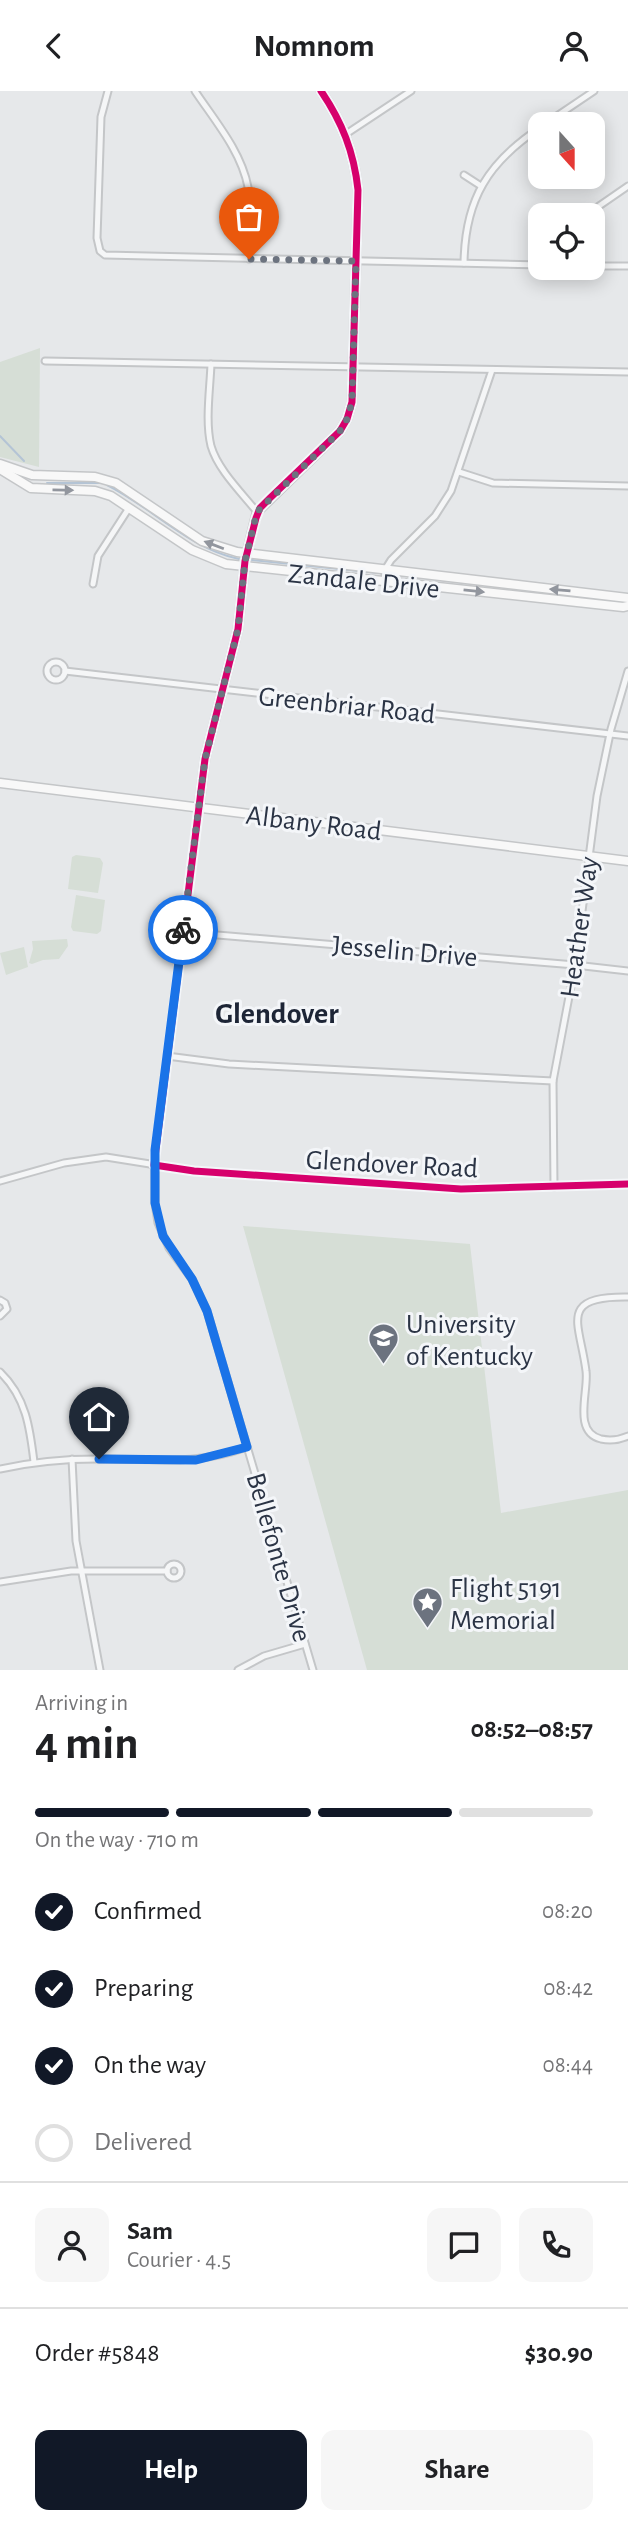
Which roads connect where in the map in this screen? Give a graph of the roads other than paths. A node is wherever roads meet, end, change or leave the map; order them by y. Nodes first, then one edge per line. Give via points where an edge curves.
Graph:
1 (108, 91) edge
2 (195, 91) edge
3 (321, 91) edge
4 (411, 91) edge
5 (594, 91) edge
6 (562, 112) edge
7 (346, 134) junction
8 (528, 137) edge
9 (464, 175) dead end
10 (481, 185) junction
11 (628, 186) edge
12 (603, 203) edge
13 (249, 259) junction
14 (356, 261) junction
15 (464, 263) junction
16 (528, 265) edge
17 (605, 266) edge
18 (628, 266) edge
19 (45, 361) dead end
20 (211, 364) junction
21 (353, 368) junction
22 (492, 370) junction
23 (628, 372) edge
24 (0, 467) edge
25 (459, 472) junction
26 (628, 486) edge
27 (130, 507) junction
28 (257, 512) junction
29 (248, 554) junction
30 (245, 567) junction
31 (386, 568) junction
32 (384, 582) junction
33 (93, 585) dead end
34 (628, 598) edge
35 (628, 606) edge
36 (65, 671) dead end
37 (628, 671) edge
38 (222, 690) junction
39 (610, 734) junction
40 (628, 736) edge
41 (0, 783) edge
42 (199, 807) junction
43 (589, 856) junction
44 (628, 861) edge
45 (182, 932) junction
46 (575, 965) junction
47 (628, 971) edge
48 (167, 1056) junction
49 (553, 1081) junction
50 (154, 1165) junction
51 (0, 1181) edge
52 (628, 1184) edge
53 (554, 1187) junction
54 (628, 1297) edge
55 (0, 1300) edge
56 (0, 1316) edge
57 (0, 1372) edge
58 (628, 1436) edge
59 (247, 1447) junction
60 (72, 1459) junction
61 (34, 1462) junction
62 (0, 1469) edge
63 (81, 1571) junction
64 (167, 1571) dead end
65 (0, 1582) edge
66 (305, 1644) junction
67 (100, 1670) edge
68 (238, 1670) edge
69 (313, 1670) edge

1 - 13 street via 101,117 100,251 110,256
2 - 13 street via 243,168 249,195
3 - 7 street
4 - 7 street
5 - 6 street
7 - 14 street via 358,190
8 - 10 street via 501,158
9 - 10 street
10 - 15 street via 467,224
11 - 12 street
13 - 14 street
14 - 15 street
14 - 21 street
15 - 16 street
17 - 18 street
19 - 20 street
20 - 21 street
20 - 28 street via 211,444 217,460
21 - 22 street
21 - 28 street via 352,402 344,425
22 - 23 street
22 - 25 street
24 -> 27 street, Zandale Drive via 31,488 102,492
29 -> 24 street, Zandale Drive via 202,541 133,493 104,479 32,475
25 - 26 street via 493,483
25 - 31 street via 441,508
27 - 30 street, Zandale Drive via 199,554
27 - 33 street via 98,556
28 - 29 street, Bellefonte Drive
29 - 30 street, Bellefonte Drive
29 - 31 street, Zandale Drive
30 - 32 street, Zandale Drive
30 - 38 street, Bellefonte Drive via 238,629
31 - 32 street
34 -> 31 street, Zandale Drive
32 -> 35 street, Zandale Drive
36 - 38 street, Greenbriar Road
37 - 39 street, Heather Way
38 - 39 street, Greenbriar Road
38 - 42 street, Bellefonte Drive
39 - 40 street, Greenbriar Road
39 - 43 street, Heather Way
41 - 42 street, Albany Road
42 - 43 street, Albany Road
42 - 45 street, Bellefonte Drive
43 - 44 street, Albany Road
43 - 46 street, Heather Way
45 - 46 street, Jesselin Drive
45 - 48 street, Bellefonte Drive
46 - 47 street, Jesselin Drive
46 - 49 street, Heather Way
48 - 49 street via 229,1064
48 - 50 street, Bellefonte Drive
49 - 53 street, Heather Way
50 - 51 street, Glendover Road via 96,1157
50 - 53 street, Glendover Road via 461,1189
50 - 59 street, Bellefonte Drive via 159,1224 207,1311
52 - 53 street, Glendover Road
54 - 58 street via 594,1299 576,1322 586,1370 583,1413 588,1430 608,1440
55 - 56 street via 7,1308
57 - 61 street via 26,1412
59 - 60 street via 196,1460
59 - 66 street, Bellefonte Drive
60 - 61 street
60 - 63 street
61 - 62 street
63 - 64 street
63 - 65 street
63 - 67 street
66 - 68 street via 264,1656
66 - 69 street, Bellefonte Drive

